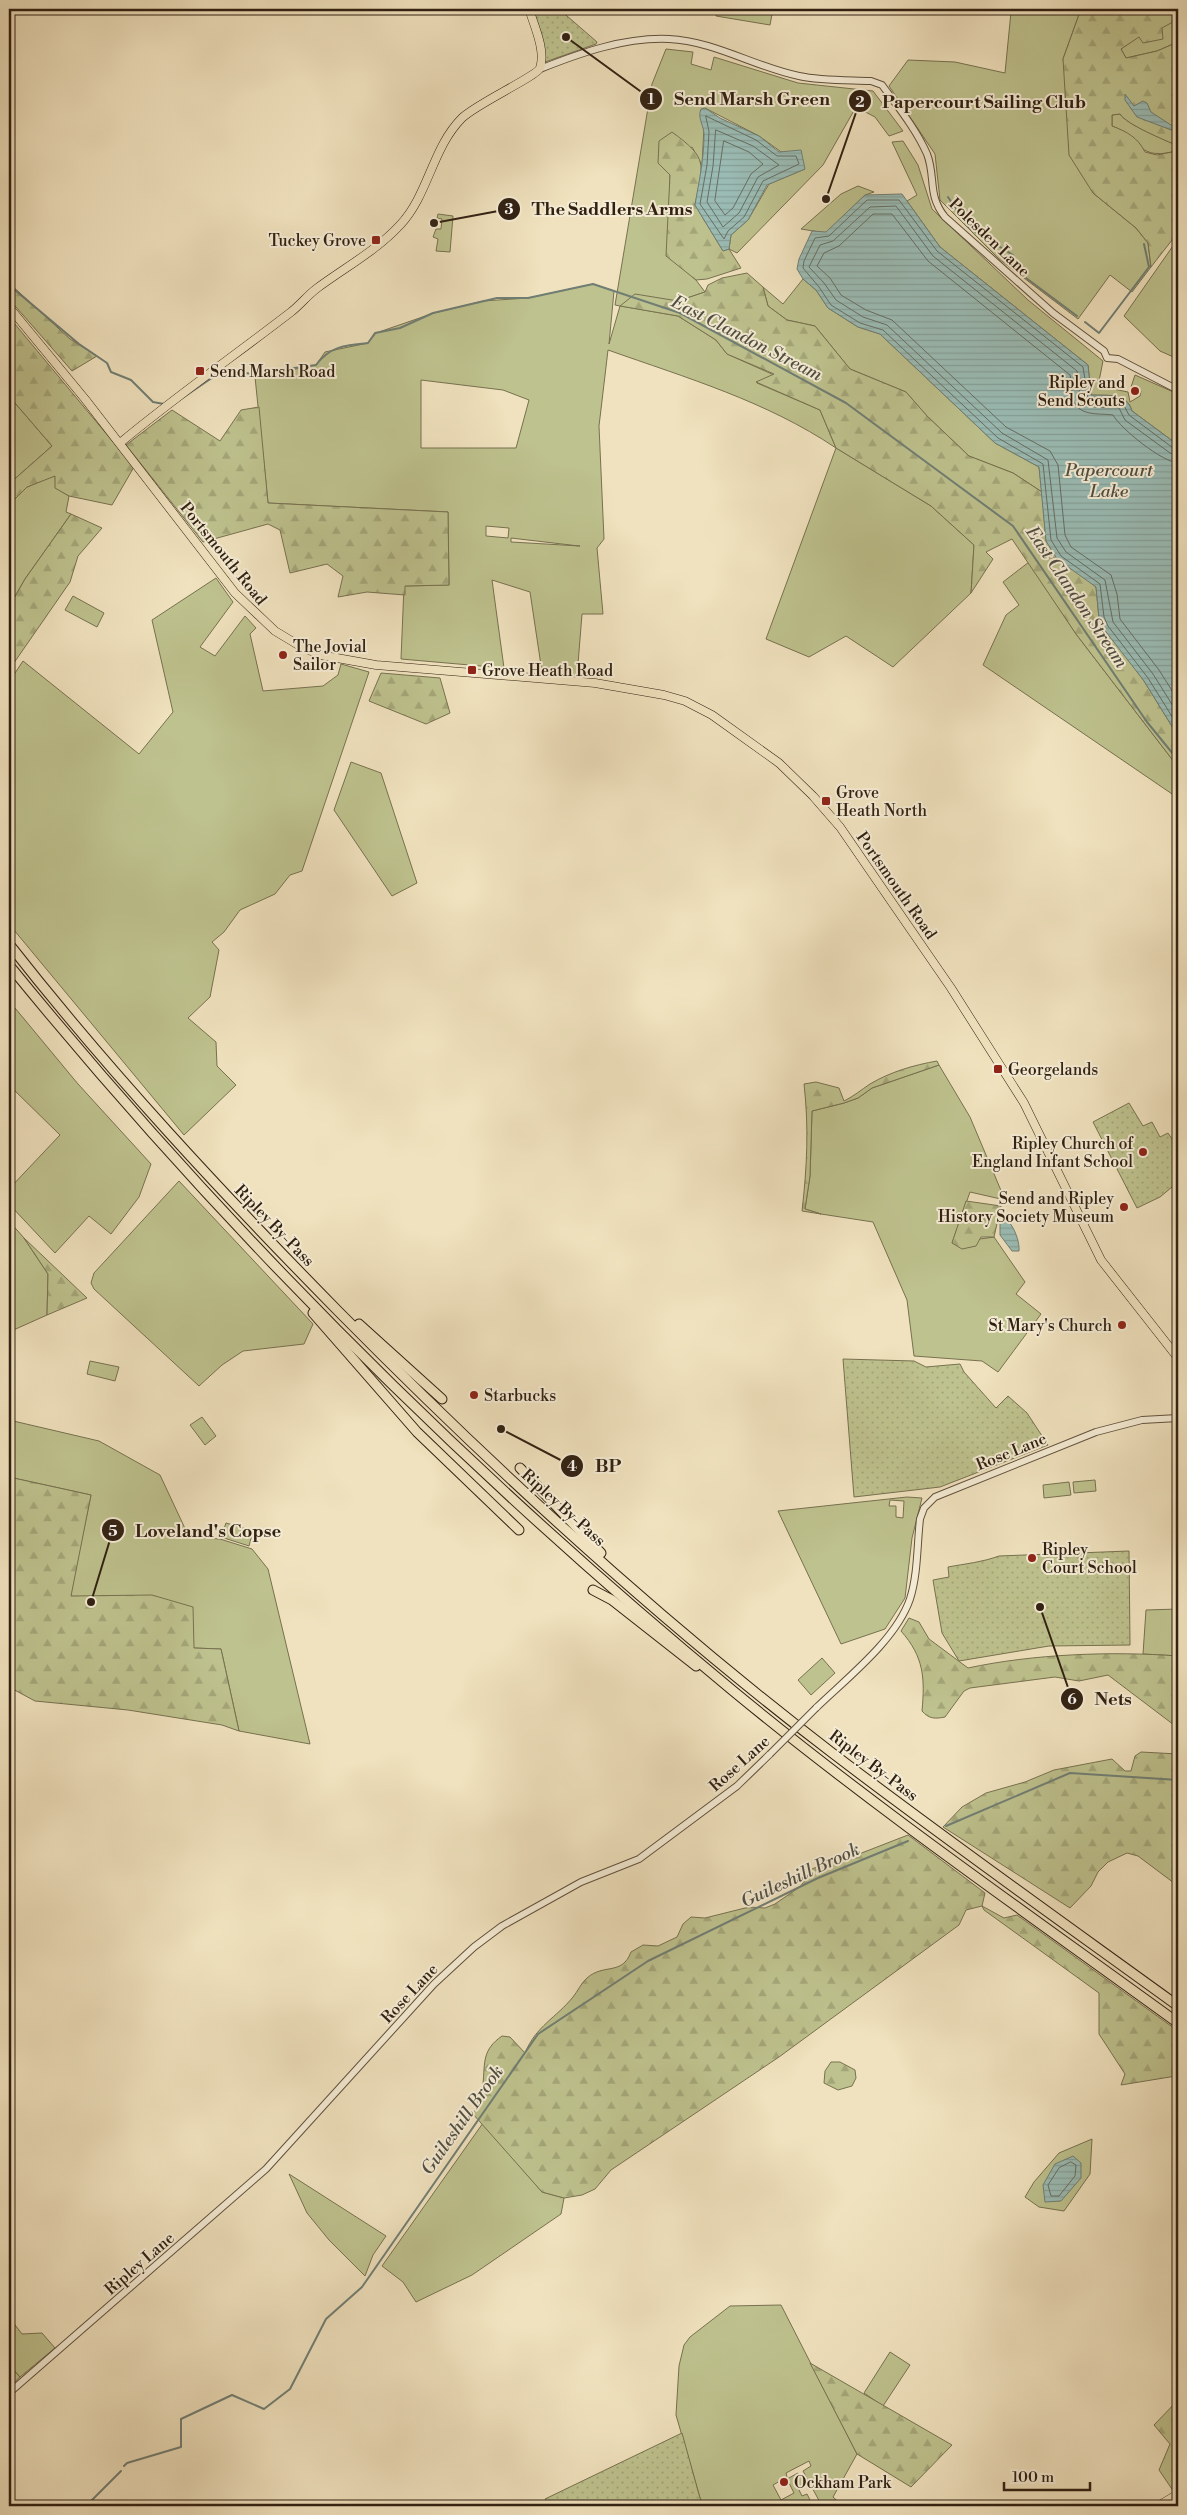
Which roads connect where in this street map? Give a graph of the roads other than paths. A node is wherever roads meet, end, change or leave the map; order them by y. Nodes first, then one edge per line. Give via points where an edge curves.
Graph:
1 (529, 9) edge
2 (540, 69) junction
3 (9, 307) edge
4 (1178, 390) edge
5 (120, 442) junction
6 (9, 944) edge
7 (9, 965) edge
8 (271, 1243) junction
9 (260, 1251) junction
10 (1178, 1358) edge
11 (442, 1399) dead end
12 (1178, 1418) edge
13 (520, 1468) dead end
14 (519, 1530) dead end
15 (593, 1590) dead end
16 (669, 1621) junction
17 (735, 1692) junction
18 (1178, 2006) edge
19 (1178, 2023) edge
20 (284, 2150) joint
21 (9, 2393) edge
22 (1178, 2494) edge
23 (1158, 2506) edge

1 - 2 main road via 542,58
2 - 4 street, Polesden Lane via 606,46 667,39 697,42 800,77 871,81 882,85 928,156 933,196 945,216 1053,313 1104,351 1107,358 1118,359
2 - 5 main road via 533,77 477,106 461,120 439,150 409,214 392,233
3 - 5 main road, Portsmouth Road
5 - 10 main road, Portsmouth Road via 235,592 266,623 300,646 358,663 595,683 664,695 685,701 712,715 780,763 837,822 951,988 1024,1103 1101,1260
6 - 8 highway, Ripley By-Pass via 86,1040
7 - 9 highway, Ripley By-Pass via 77,1049
8 - 11 highway
8 - 16 highway, Ripley By-Pass via 407,1382 497,1468
9 - 14 highway via 417,1432
9 - 17 highway, Ripley By-Pass via 489,1478
12 - 20 street, Rose Lane, bridge via 1142,1420 1096,1432 935,1496 924,1508 920,1519 912,1589 902,1615 888,1636 737,1786 639,1859 581,1882 502,1926 474,1946 434,1984
13 - 16 highway via 569,1522
15 - 17 highway via 612,1600 679,1654
16 - 18 highway, Ripley By-Pass via 830,1751
17 - 19 highway, Ripley By-Pass via 864,1794
20 - 21 street, Ripley Lane
22 - 23 main road

